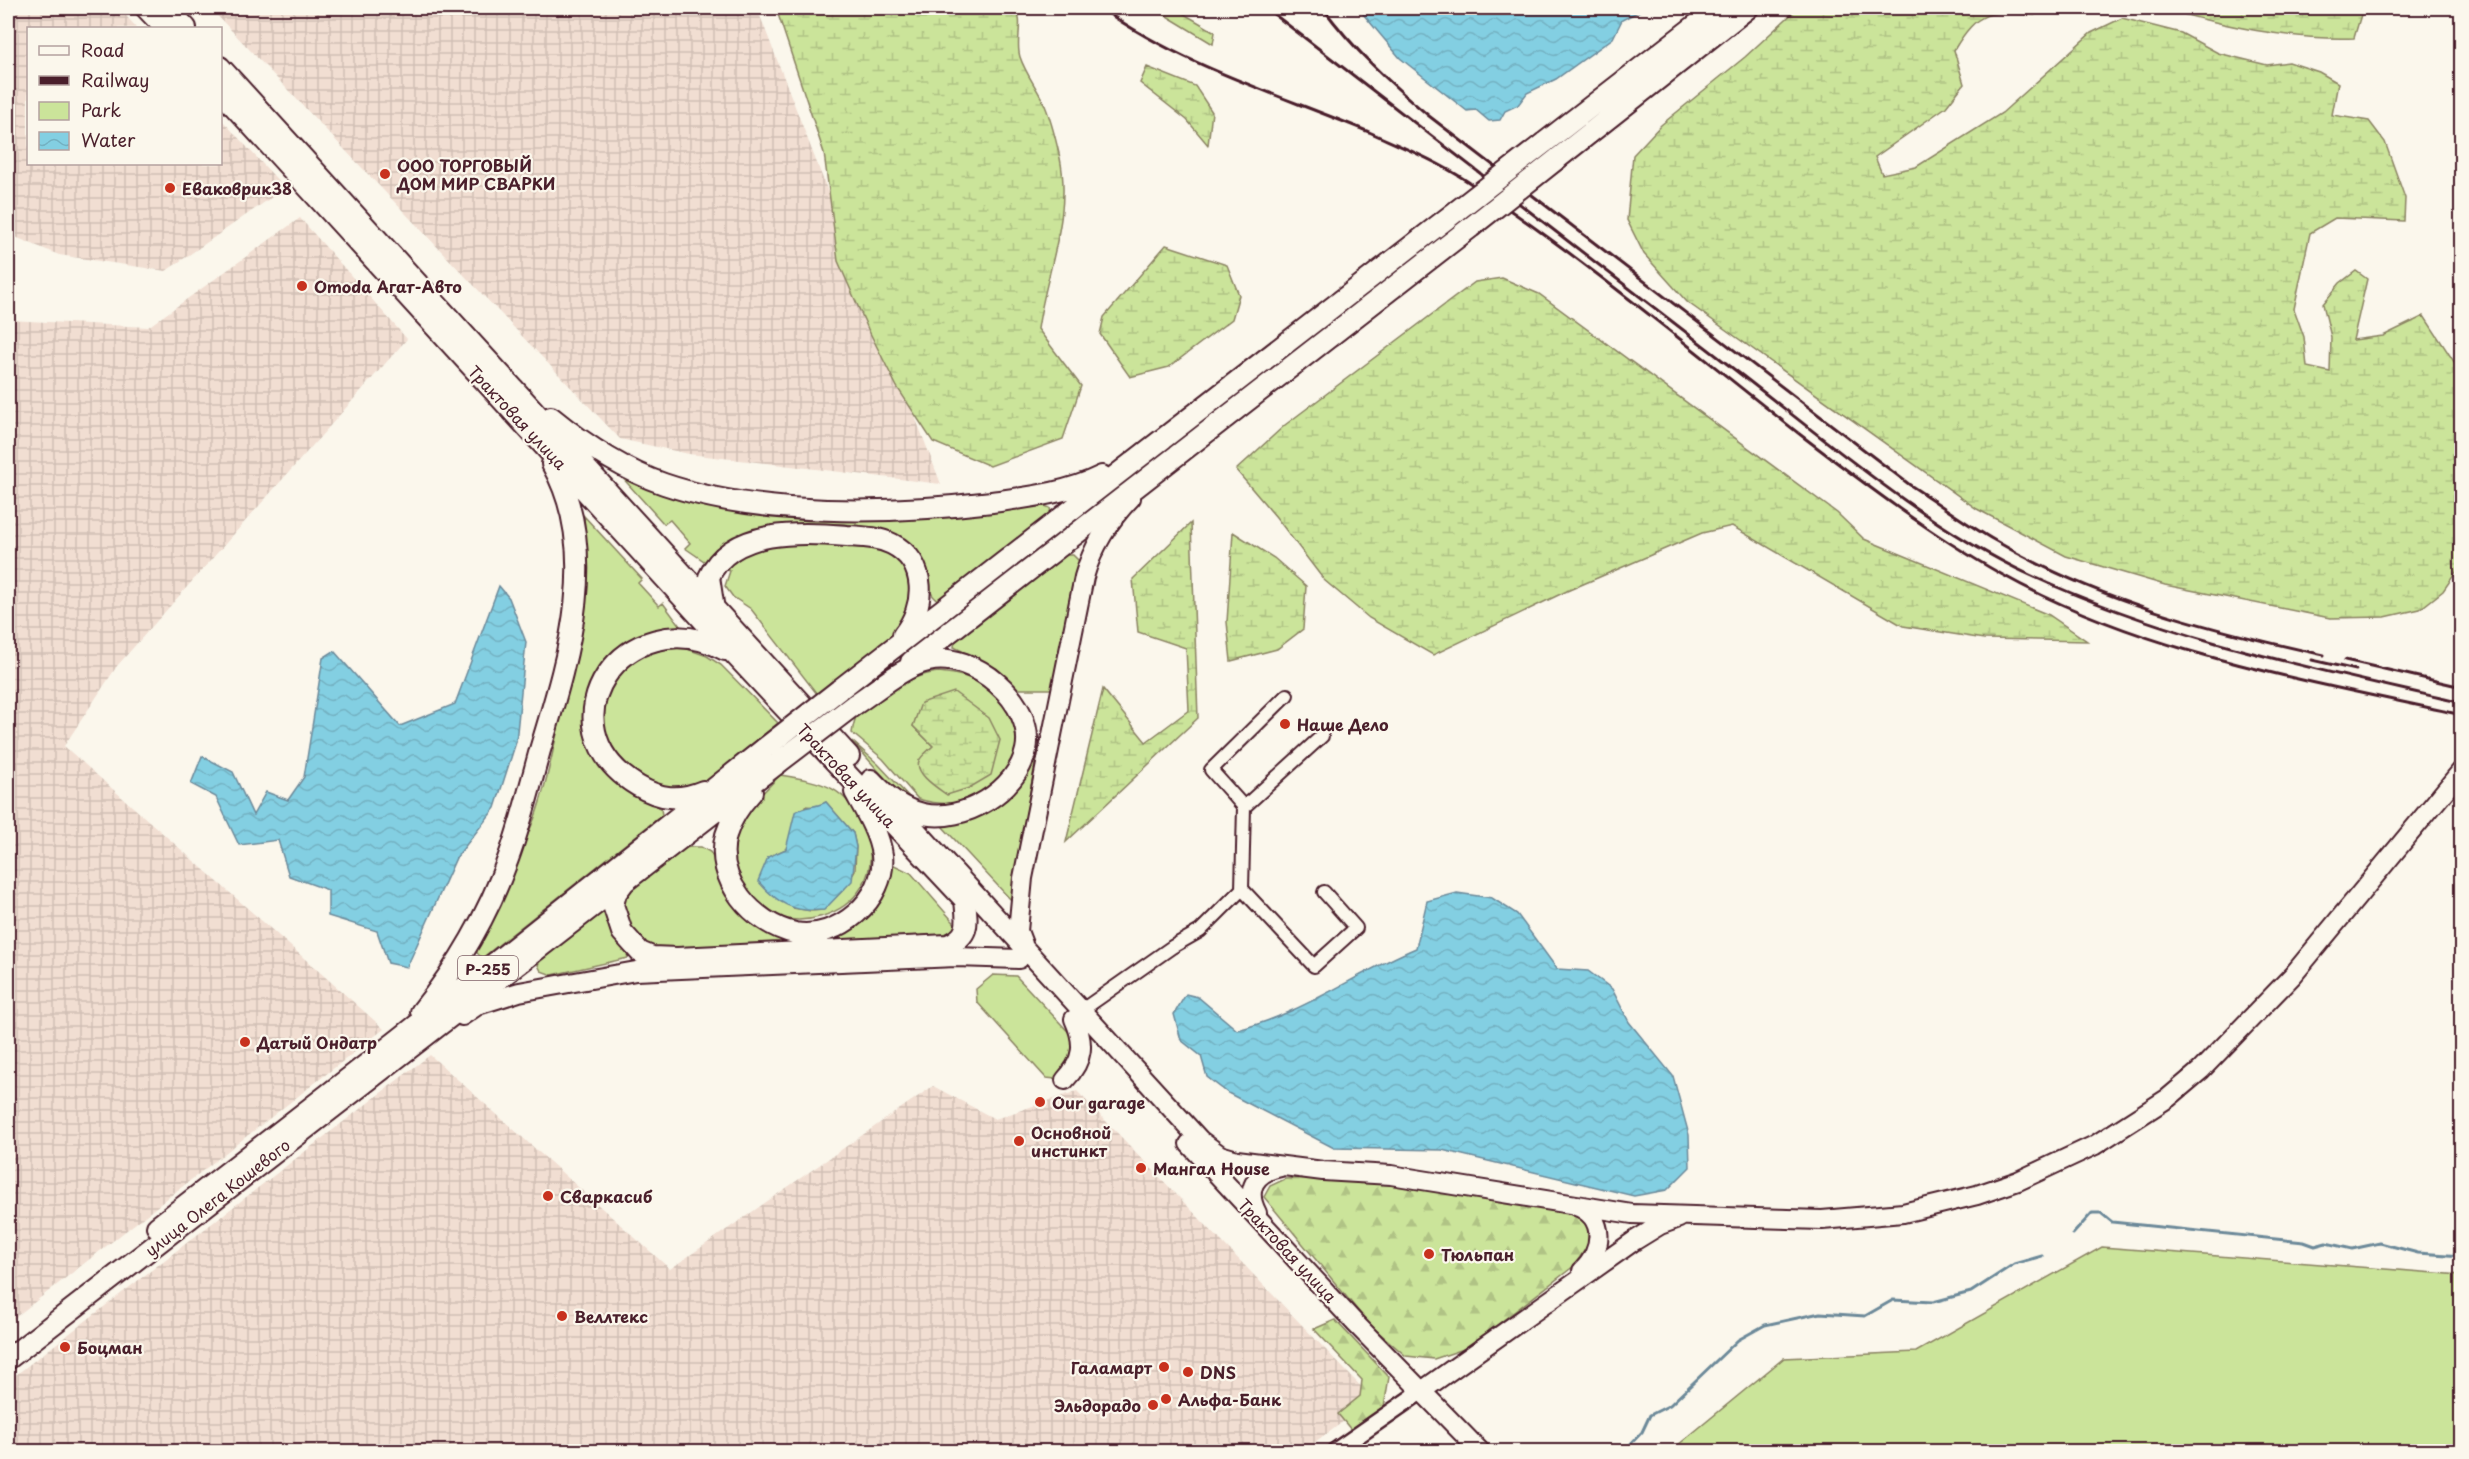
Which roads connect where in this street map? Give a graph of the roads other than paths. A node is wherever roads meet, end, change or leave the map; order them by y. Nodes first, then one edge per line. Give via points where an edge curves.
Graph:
1 (146, 8) edge
2 (167, 8) edge
3 (1718, 8) edge
4 (1748, 8) edge
5 (164, 27) edge
6 (185, 27) edge
7 (222, 69) edge
8 (222, 93) edge
9 (512, 387) junction
10 (529, 429) junction
11 (1167, 434) junction
12 (1182, 453) junction
13 (714, 610) junction
14 (735, 655) junction
15 (838, 690) junction
16 (1287, 695) dead end
17 (854, 705) junction
18 (1322, 736) dead end
19 (778, 763) junction
20 (840, 767) junction
21 (2458, 774) edge
22 (719, 784) junction
23 (887, 798) junction
24 (1244, 807) junction
25 (625, 880) junction
26 (1242, 889) junction
27 (1324, 892) dead end
28 (965, 900) junction
29 (1021, 952) junction
30 (1078, 1014) junction
31 (427, 1036) junction
32 (398, 1040) junction
33 (1065, 1080) dead end
34 (1281, 1167) junction
35 (1573, 1205) junction
36 (1689, 1216) junction
37 (1259, 1217) junction
38 (1550, 1300) junction
39 (8, 1342) edge
40 (8, 1359) edge
41 (1423, 1390) junction
42 (1334, 1452) edge
43 (1481, 1452) edge

1 - 5 main road
2 - 6 main road
3 - 11 main road, bridge
4 - 12 main road, bridge
7 - 9 main road, Трактовая улица
8 - 10 main road, Трактовая улица
9 - 11 main road via 615,461 648,478 705,495 788,507 889,511 944,508 1052,493 1099,478
9 - 13 main road, Трактовая улица
10 - 14 main road, Трактовая улица
10 - 32 main road via 558,476 573,520 577,586 568,649 507,861 462,953
11 - 15 main road
12 - 17 main road
12 - 29 main road via 1118,513 1086,569 1023,878 1018,931
13 - 15 main road via 709,583 713,570 729,553 748,543 815,534 880,539 897,547 911,561 919,577 920,598 915,616 902,635
13 - 23 main road, Трактовая улица
14 - 20 main road, Трактовая улица
14 - 22 main road via 708,641 687,636 650,641 627,654 615,667 598,691 593,708 594,733 604,753 617,770 637,785 676,799
15 - 22 main road, bridge
16 - 24 street via 1211,770
17 - 19 main road, bridge
17 - 23 main road via 919,664 944,660 975,670 998,684 1025,720 1028,743 1018,769 1007,784 982,803 945,817 923,814
18 - 24 street
19 - 20 main road via 731,821 725,842 726,867 740,897 755,913 774,926 804,934 827,930 848,919 868,902 879,883 879,844
19 - 25 main road, улица Олега Кошевого
20 - 28 main road, Трактовая улица
21 - 36 main road, Трактовая улица via 2294,975 2233,1040 2168,1098 2096,1145 2018,1181 1938,1206 1822,1220
22 - 32 main road, Р-255
23 - 29 main road, Трактовая улица
24 - 26 street
25 - 28 main road via 613,905 619,927 640,952 662,958 948,945 967,932
25 - 31 main road, улица Олега Кошевого
26 - 27 street via 1314,966 1356,928
26 - 30 street via 1200,931
28 - 29 main road, Трактовая улица
29 - 30 main road, Трактовая улица
29 - 31 main road via 636,971 519,992 478,1005
30 - 33 main road via 1081,1057
30 - 34 main road, Трактовая улица via 1200,1140 1225,1157
30 - 37 main road, Трактовая улица
31 - 40 main road, улица Олега Кошевого
32 - 39 main road, улица Олега Кошевого / Р-255
34 - 35 main road, Трактовая улица via 1391,1175
34 - 37 main road via 1264,1174 1251,1188
35 - 36 main road, Трактовая улица via 1632,1214
35 - 38 main road via 1596,1222 1597,1250 1587,1267
36 - 38 main road via 1654,1228
37 - 41 main road, Трактовая улица via 1355,1323
38 - 41 main road
41 - 42 street
41 - 43 main road, Трактовая улица

